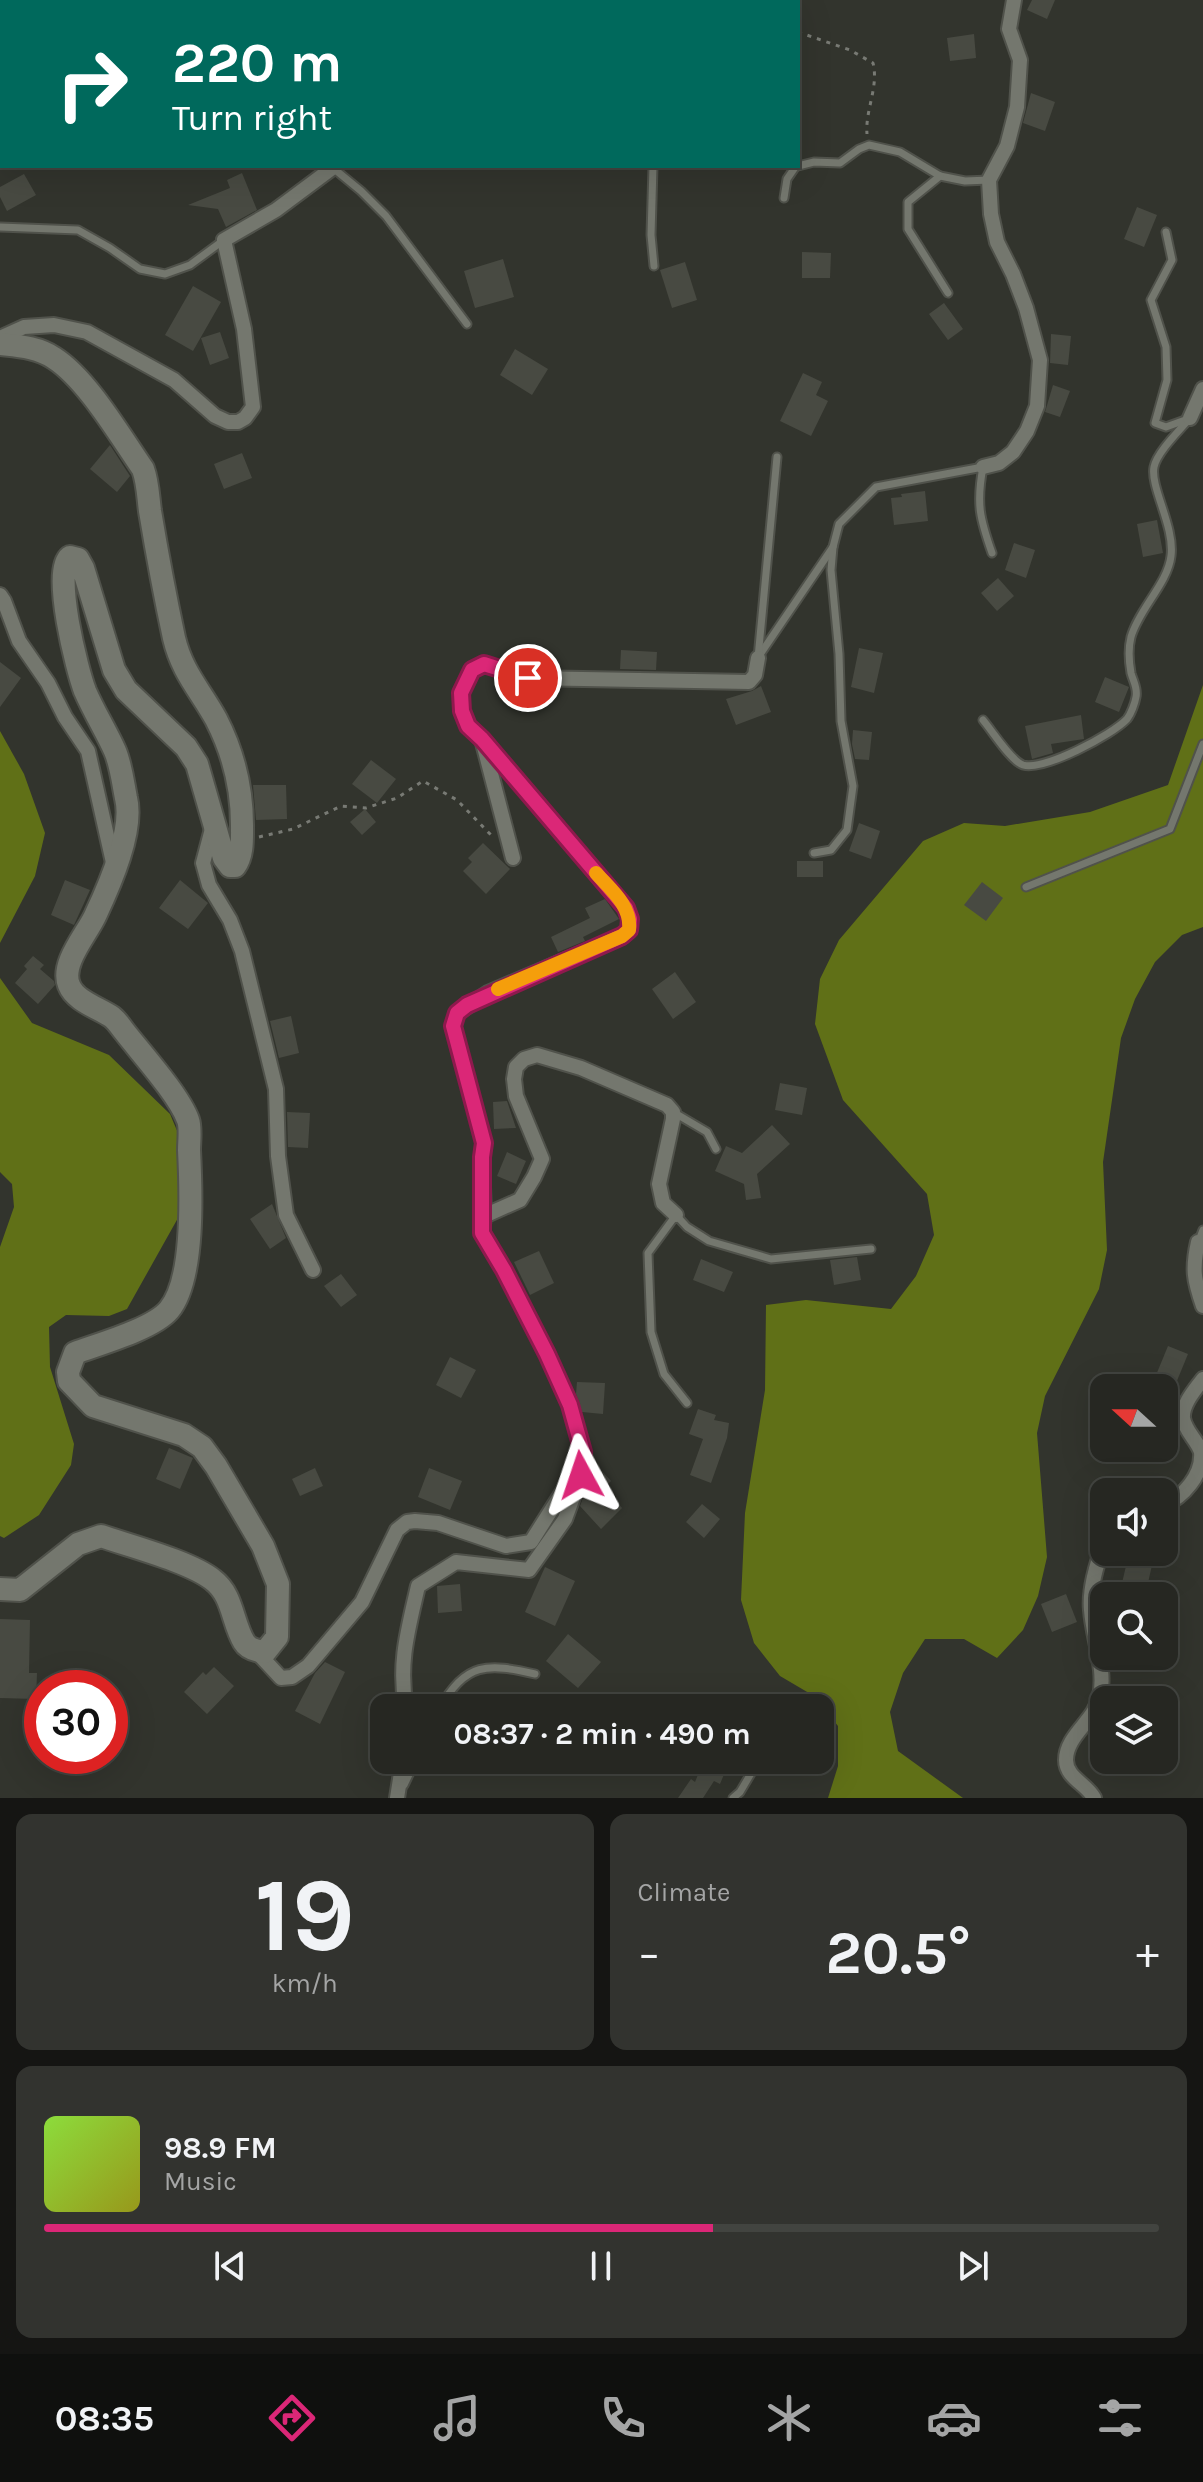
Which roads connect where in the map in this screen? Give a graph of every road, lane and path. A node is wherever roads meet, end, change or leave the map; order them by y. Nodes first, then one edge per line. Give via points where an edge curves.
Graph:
1 (1014, 0) edge
2 (800, 33) edge
3 (869, 145) junction
4 (800, 165) edge
5 (333, 168) edge
6 (335, 168) edge
7 (653, 168) edge
8 (795, 168) edge
9 (940, 176) junction
10 (989, 180) junction
11 (784, 198) dead end
12 (0, 227) edge
13 (1166, 232) dead end
14 (224, 240) junction
15 (654, 266) dead end
16 (948, 293) dead end
17 (467, 324) dead end
18 (0, 341) edge
19 (1203, 389) edge
20 (1190, 418) junction
21 (777, 457) dead end
22 (983, 467) junction
23 (833, 547) junction
24 (992, 553) dead end
25 (0, 595) edge
26 (758, 658) junction
27 (983, 720) dead end
28 (482, 739) junction
29 (1203, 744) edge
30 (213, 825) junction
31 (242, 841) junction
32 (814, 853) dead end
33 (513, 858) joint
34 (114, 867) junction
35 (1026, 887) dead end
36 (673, 1112) junction
37 (716, 1149) dead end
38 (676, 1215) junction
39 (484, 1216) junction
40 (1201, 1241) edge
41 (871, 1249) dead end
42 (313, 1270) dead end
43 (1203, 1306) edge
44 (1203, 1379) edge
45 (687, 1403) dead end
46 (583, 1452) junction
47 (1178, 1497) edge
48 (1099, 1566) edge
49 (0, 1589) edge
50 (256, 1651) junction
51 (535, 1674) dead end
52 (403, 1694) edge
53 (450, 1694) edge
54 (401, 1774) edge
55 (409, 1774) edge
56 (751, 1774) edge
57 (397, 1798) edge
58 (733, 1798) edge
59 (1094, 1798) edge

1 - 10 street via 1009,29 1020,60 1017,107 1007,146
2 - 3 path via 873,63
3 - 4 lane via 840,163
3 - 9 lane via 900,152
5 - 14 street
6 - 17 lane via 386,216
7 - 15 lane
8 - 11 lane
9 - 10 lane
9 - 16 lane via 908,202 908,229
10 - 22 street via 997,242 1026,308 1040,360 1037,406 1027,431 1013,452
12 - 14 lane via 78,230 140,269 165,274 190,265
13 - 20 lane via 1172,260 1151,300 1166,347 1167,380 1155,423 1166,427
14 - 18 street via 244,329 253,407 238,422 215,416 174,380 87,332 54,325 24,327
18 - 31 street via 34,349 70,370 143,469 175,642 190,681 230,749 242,800
19 - 20 street
20 - 27 lane via 1154,468 1171,557 1131,637 1128,654 1136,698 1128,717 1089,745 1026,766 1014,761
21 - 26 lane
22 - 23 lane via 876,487 839,524
22 - 24 lane via 978,493
23 - 26 lane
23 - 32 lane via 841,721 853,786 847,830 831,850
25 - 34 street via 19,641 88,751
26 - 28 street via 749,682 528,678 484,664 472,670 461,693 468,726
28 - 33 street
28 - 39 street via 630,919 622,936 488,993 457,1013 453,1026 484,1143
29 - 35 lane via 1170,829
30 - 31 street via 230,866 239,861
30 - 34 street via 201,776 186,747 126,690 114,670 83,568 70,557 62,570 75,663 116,753 129,809
30 - 42 street via 203,863 242,951 276,1089 286,1215
31 - 33 path via 293,829 341,806 366,808 397,798 423,781 457,800
34 - 50 street via 67,975 70,988 115,1019 188,1120 192,1207 180,1286 168,1311 141,1329 75,1353 69,1381 93,1406 184,1435 216,1466 263,1546 278,1584 277,1637 265,1652
36 - 37 lane via 707,1132
36 - 38 street via 659,1184 663,1203
36 - 39 street via 581,1068 537,1055 524,1059 516,1067 516,1096 542,1159 520,1200
38 - 41 lane via 709,1241 771,1259
38 - 45 lane via 648,1253 651,1332 664,1374
39 - 46 street via 482,1233 547,1354 570,1405
40 - 43 street via 1193,1266
44 - 47 street via 1183,1416 1203,1455 1202,1468
46 - 50 street via 531,1542 506,1546 438,1523 407,1522 397,1530 362,1602 308,1666 281,1678
46 - 52 street via 581,1475 565,1519 529,1570 456,1562 418,1586 404,1647
48 - 59 street via 1090,1608 1100,1698 1065,1757 1069,1774
49 - 50 street via 20,1590 78,1544 101,1536 215,1580 232,1606 244,1644
51 - 53 lane via 495,1667 475,1670
54 - 57 street
55 - 57 lane
56 - 58 lane

